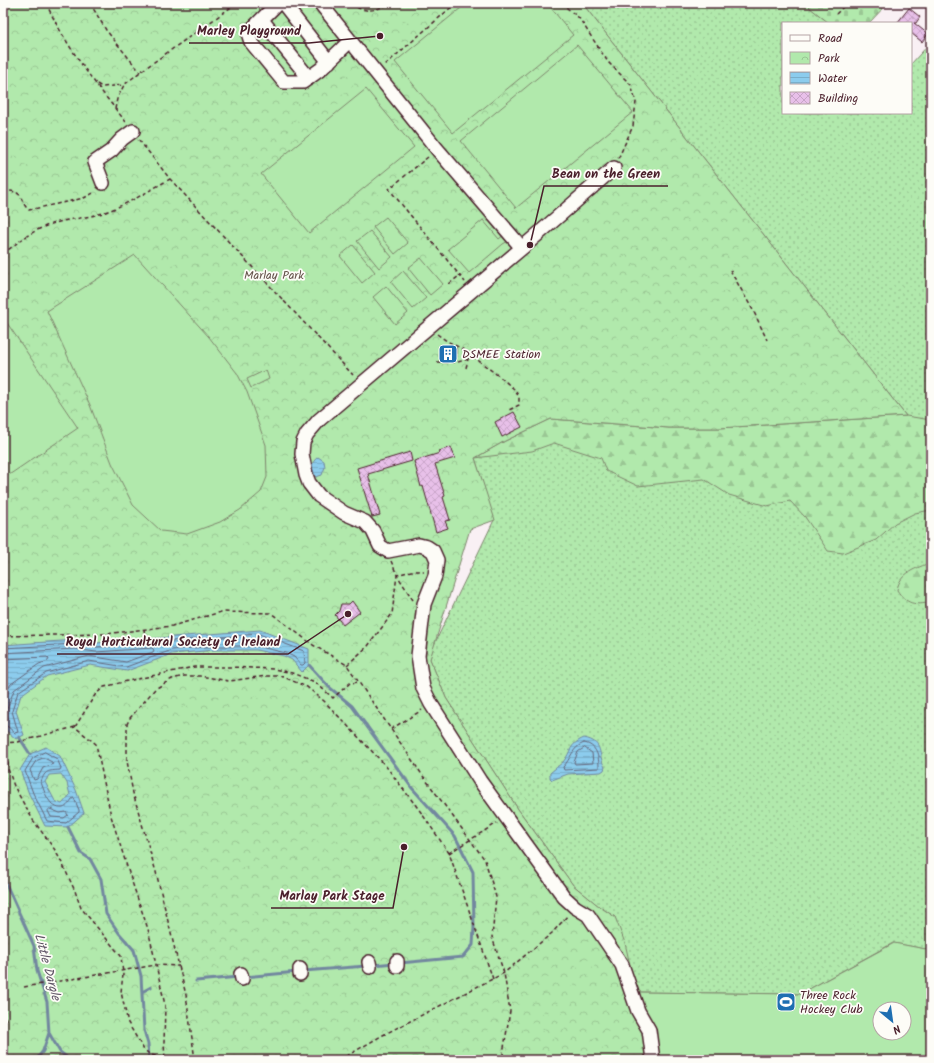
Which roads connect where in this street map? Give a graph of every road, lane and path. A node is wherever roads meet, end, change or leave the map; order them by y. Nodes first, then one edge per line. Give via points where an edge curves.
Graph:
1 (46, 3) edge
2 (90, 3) edge
3 (237, 3) edge
4 (278, 3) edge
5 (283, 3) edge
6 (320, 3) edge
7 (351, 3) edge
8 (390, 3) edge
9 (456, 3) edge
10 (561, 3) edge
11 (847, 3) edge
12 (836, 14) dead end
13 (262, 20) junction
14 (350, 41) junction
15 (329, 62) junction
16 (140, 72) junction
17 (376, 73) junction
18 (309, 78) junction
19 (95, 83) junction
20 (124, 85) junction
21 (115, 109) junction
22 (133, 131) junction
23 (438, 149) junction
24 (614, 168) joint
25 (170, 179) junction
26 (103, 184) joint
27 (3, 191) edge
28 (522, 248) junction
29 (3, 254) edge
30 (730, 270) dead end
31 (459, 276) junction
32 (449, 284) dead end
33 (472, 291) junction
34 (429, 328) junction
35 (767, 340) dead end
36 (471, 354) junction
37 (468, 359) junction
38 (436, 362) dead end
39 (466, 368) dead end
40 (361, 384) junction
41 (507, 411) dead end
42 (388, 551) junction
43 (397, 575) junction
44 (435, 576) junction
45 (144, 629) junction
46 (3, 636) edge
47 (145, 636) dead end
48 (347, 665) junction
49 (360, 682) junction
50 (431, 704) junction
51 (75, 727) junction
52 (391, 729) junction
53 (3, 743) edge
54 (3, 758) edge
55 (507, 817) junction
56 (470, 839) junction
57 (449, 853) junction
58 (575, 908) junction
59 (156, 965) junction
60 (179, 966) junction
61 (123, 971) junction
62 (504, 973) junction
63 (494, 978) junction
64 (24, 988) dead end
65 (3, 1010) edge
66 (3, 1023) edge
67 (164, 1059) edge
68 (195, 1060) edge
69 (340, 1060) edge
70 (502, 1060) edge
71 (653, 1060) edge

1 - 19 path
2 - 16 path via 106,30
3 - 16 path
4 - 13 lane
5 - 15 lane
6 - 14 lane
7 - 8 path via 368,11
9 - 17 path
10 - 24 path via 579,18 608,62 631,85 636,102 633,126
11 - 12 path
13 - 18 lane
13 - 18 lane via 252,29 249,36 251,42 284,82 303,82
14 - 15 lane
14 - 17 lane
15 - 18 lane
16 - 20 path
17 - 23 lane
19 - 20 path via 102,87
19 - 21 path
20 - 21 path
21 - 22 path
22 - 25 path
22 - 26 lane via 96,162
23 - 28 lane
23 - 31 path via 389,189
24 - 28 lane
25 - 29 path via 108,212 38,229
25 - 40 path
26 - 27 path via 84,198 29,210 18,193
28 - 33 lane
30 - 35 path
31 - 32 path
31 - 33 path
33 - 34 lane
34 - 36 path
34 - 40 lane
36 - 37 path
36 - 41 path via 514,389 519,397 519,405
37 - 38 path via 458,362
37 - 39 path
40 - 42 lane via 319,420 307,434 302,454 309,483 319,496 344,513 365,522 373,531 380,546
42 - 43 path
42 - 44 lane via 419,545 427,546 433,551 436,560
43 - 44 path via 424,571
43 - 48 path via 392,614 368,646
44 - 50 lane via 424,604 418,656 423,688
45 - 46 path via 105,634
45 - 47 path
45 - 48 path via 172,626 221,612 272,613 313,645
48 - 49 path
49 - 51 path via 350,683 333,698 315,682 292,673 230,666 194,667 104,687 95,695
49 - 52 path
50 - 52 path
50 - 55 lane via 480,781
51 - 53 path via 18,742
51 - 59 path via 96,744 111,816 148,929
52 - 56 path
54 - 61 path via 8,763 14,786 33,820 62,863 81,908 121,956
55 - 56 path
55 - 58 lane via 564,897
56 - 57 path
56 - 62 path via 485,860 496,897 492,937
57 - 60 path via 385,765 308,687 281,676 229,681 200,676 172,679 155,689 130,718 127,761 133,793
57 - 63 path
58 - 62 path via 552,933
58 - 71 lane via 588,915 622,965 638,1012 649,1030
59 - 60 path
59 - 61 path
59 - 67 path via 165,1005
60 - 68 path
61 - 64 path
61 - 67 path via 121,992 128,1023 144,1050
62 - 63 path
62 - 70 path via 510,1011
63 - 69 path
65 - 66 path via 7,1022

